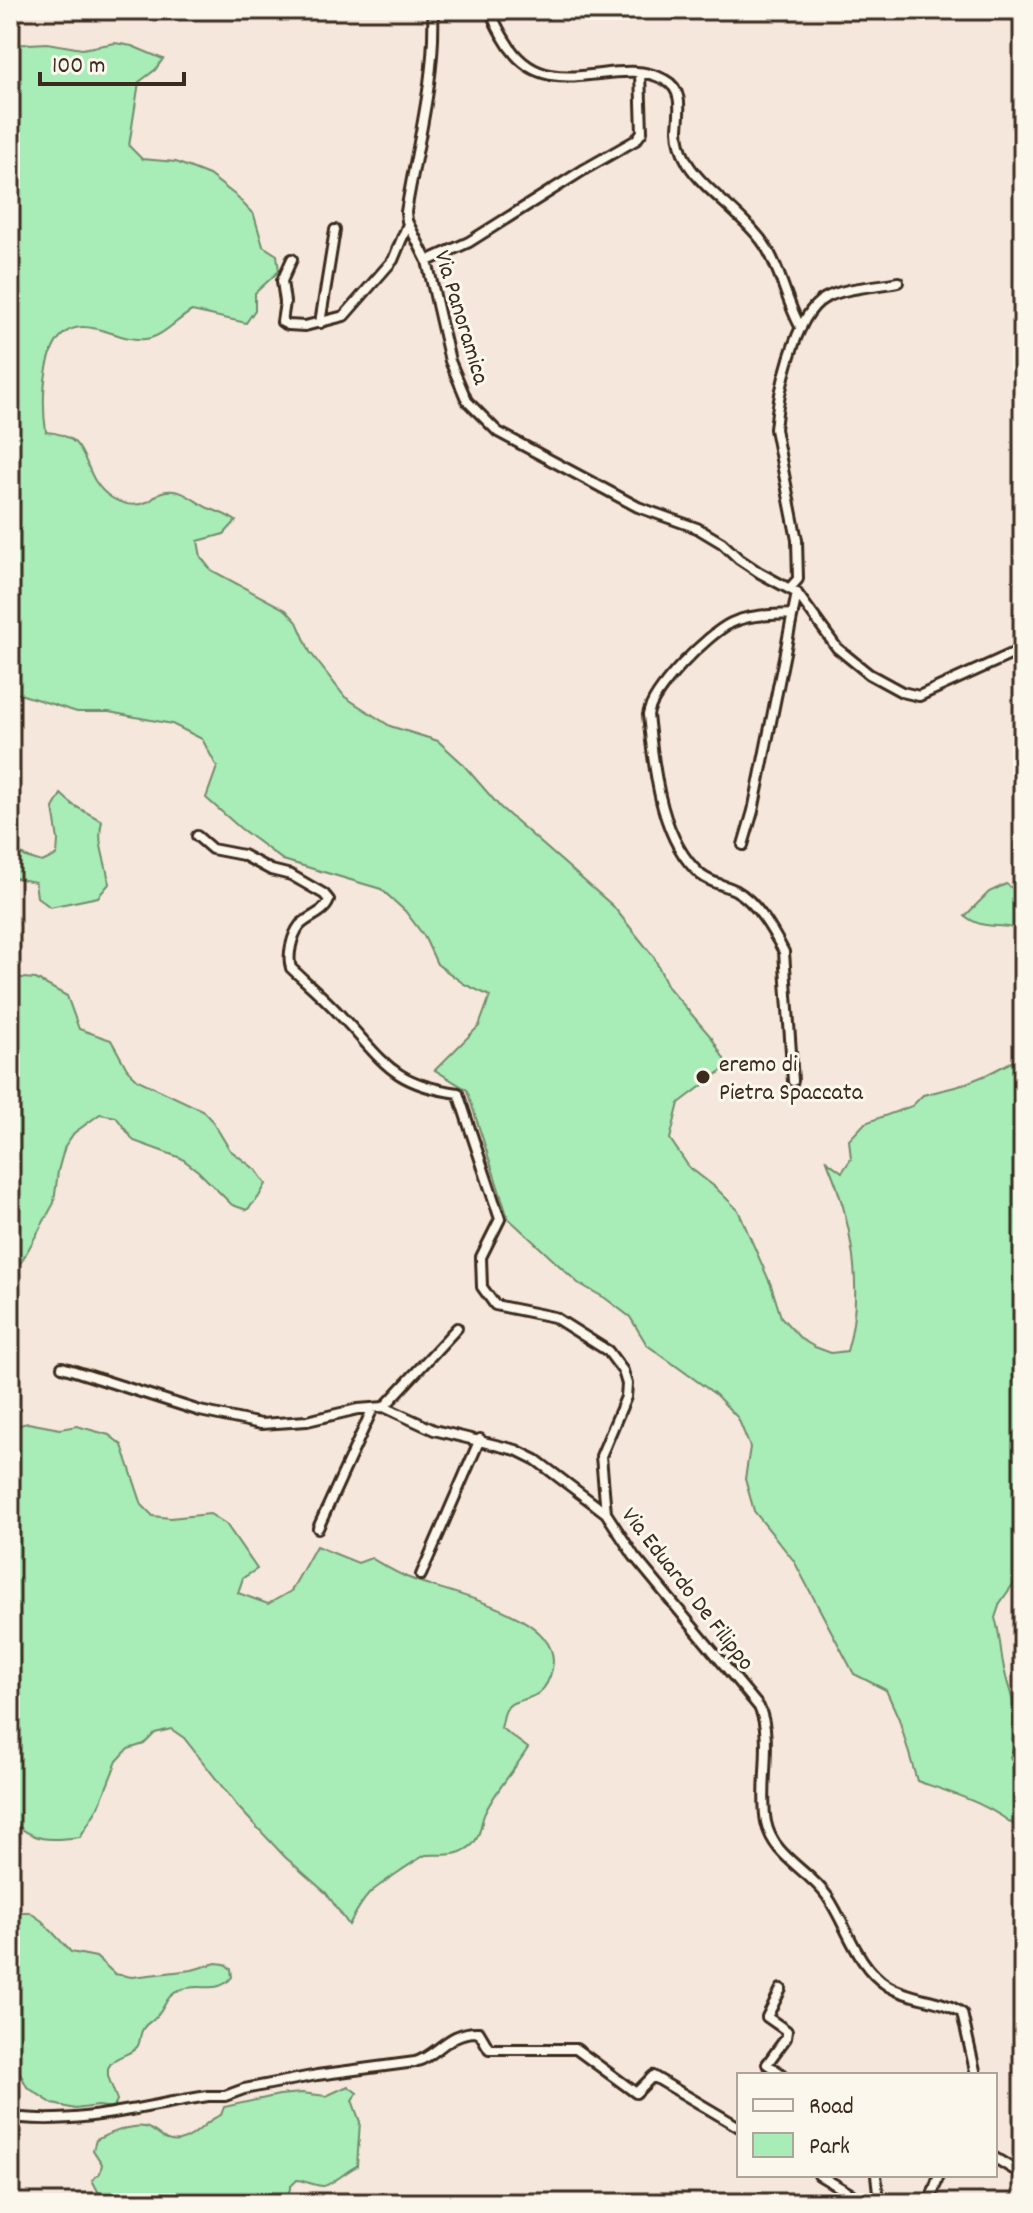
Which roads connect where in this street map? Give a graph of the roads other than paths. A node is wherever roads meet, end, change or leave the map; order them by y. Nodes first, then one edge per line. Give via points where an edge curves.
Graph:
1 (433, 10) edge
2 (491, 10) edge
3 (640, 73) junction
4 (408, 224) junction
5 (335, 230) dead end
6 (292, 259) dead end
7 (427, 261) junction
8 (898, 282) dead end
9 (320, 323) junction
10 (801, 328) junction
11 (794, 590) junction
12 (793, 614) junction
13 (1023, 649) edge
14 (197, 836) dead end
15 (743, 845) dead end
16 (793, 1081) dead end
17 (457, 1328) dead end
18 (62, 1367) dead end
19 (384, 1407) junction
20 (373, 1408) junction
21 (480, 1439) junction
22 (606, 1513) junction
23 (318, 1528) dead end
24 (421, 1575) dead end
25 (781, 1989) dead end
26 (780, 2073) edge
27 (976, 2073) edge
28 (22, 2118) dead end
29 (737, 2126) edge
30 (997, 2159) edge
31 (1023, 2175) edge
32 (822, 2177) edge
33 (876, 2177) edge
34 (938, 2177) edge
35 (866, 2203) edge
36 (883, 2203) edge
37 (929, 2203) edge

1 - 4 street via 434,39
2 - 3 street via 514,53 545,73 574,78
3 - 7 street via 642,128 636,140 469,242
3 - 10 street via 670,82 682,105 678,131 689,165 763,242
4 - 7 street, Via Panoramica
4 - 9 street via 393,260 348,312
5 - 9 street
6 - 9 street via 282,281 282,322 298,327
7 - 11 street, Via Panoramica via 450,361 467,401 498,432 638,507 697,528
8 - 10 street via 826,297
10 - 11 street via 775,429 797,540
11 - 12 street
11 - 13 street via 837,648 869,674 912,696
12 - 15 street
12 - 16 street via 730,623 670,678 648,715 662,804 681,847 703,877 745,897 784,952
14 - 22 street, Via Eduardo De Filippo via 212,849 243,855 324,894 327,906 299,926 291,946 291,968 399,1075 428,1089 458,1093 500,1219 481,1257 482,1287 495,1305 554,1317 608,1351 623,1371 626,1397 601,1456
17 - 19 street
18 - 20 street via 200,1411 261,1424
19 - 20 street
19 - 21 street via 434,1430
20 - 23 street
21 - 22 street via 536,1460
21 - 24 street
22 - 27 street, Via Eduardo De Filippo via 634,1556 759,1707 765,1726 764,1784 771,1838 826,1894 875,1975 889,1987 962,2013
25 - 26 street via 767,2017 787,2031 767,2064
28 - 29 street via 76,2119 415,2062 438,2045 479,2032 489,2049 576,2049 636,2093 653,2076
30 - 31 street
32 - 35 street
33 - 36 street
34 - 37 street

